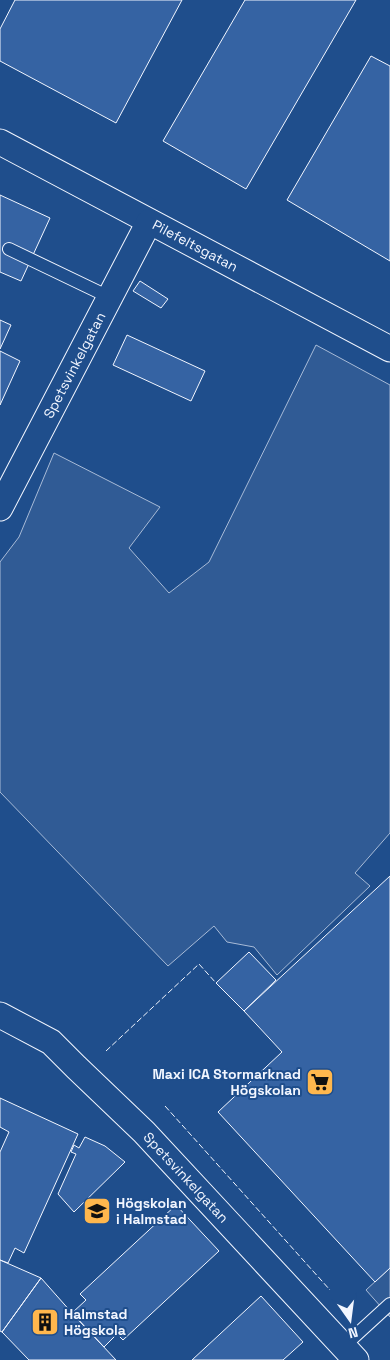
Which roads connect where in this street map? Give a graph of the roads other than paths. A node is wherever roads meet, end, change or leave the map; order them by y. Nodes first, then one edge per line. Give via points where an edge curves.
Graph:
1 (0, 142) edge
2 (149, 222) junction
3 (9, 249) dead end
4 (109, 297) junction
5 (390, 350) edge
6 (0, 508) edge
7 (0, 1015) edge
8 (390, 1304) edge
9 (350, 1353) edge

1 - 2 street, Pilefeltsgatan
2 - 4 street, Spetsvinkelgatan
2 - 5 street, Pilefeltsgatan
3 - 4 lane
4 - 6 street, Spetsvinkelgatan
7 - 9 street, Spetsvinkelgatan via 50,1042 144,1132
8 - 9 lane

